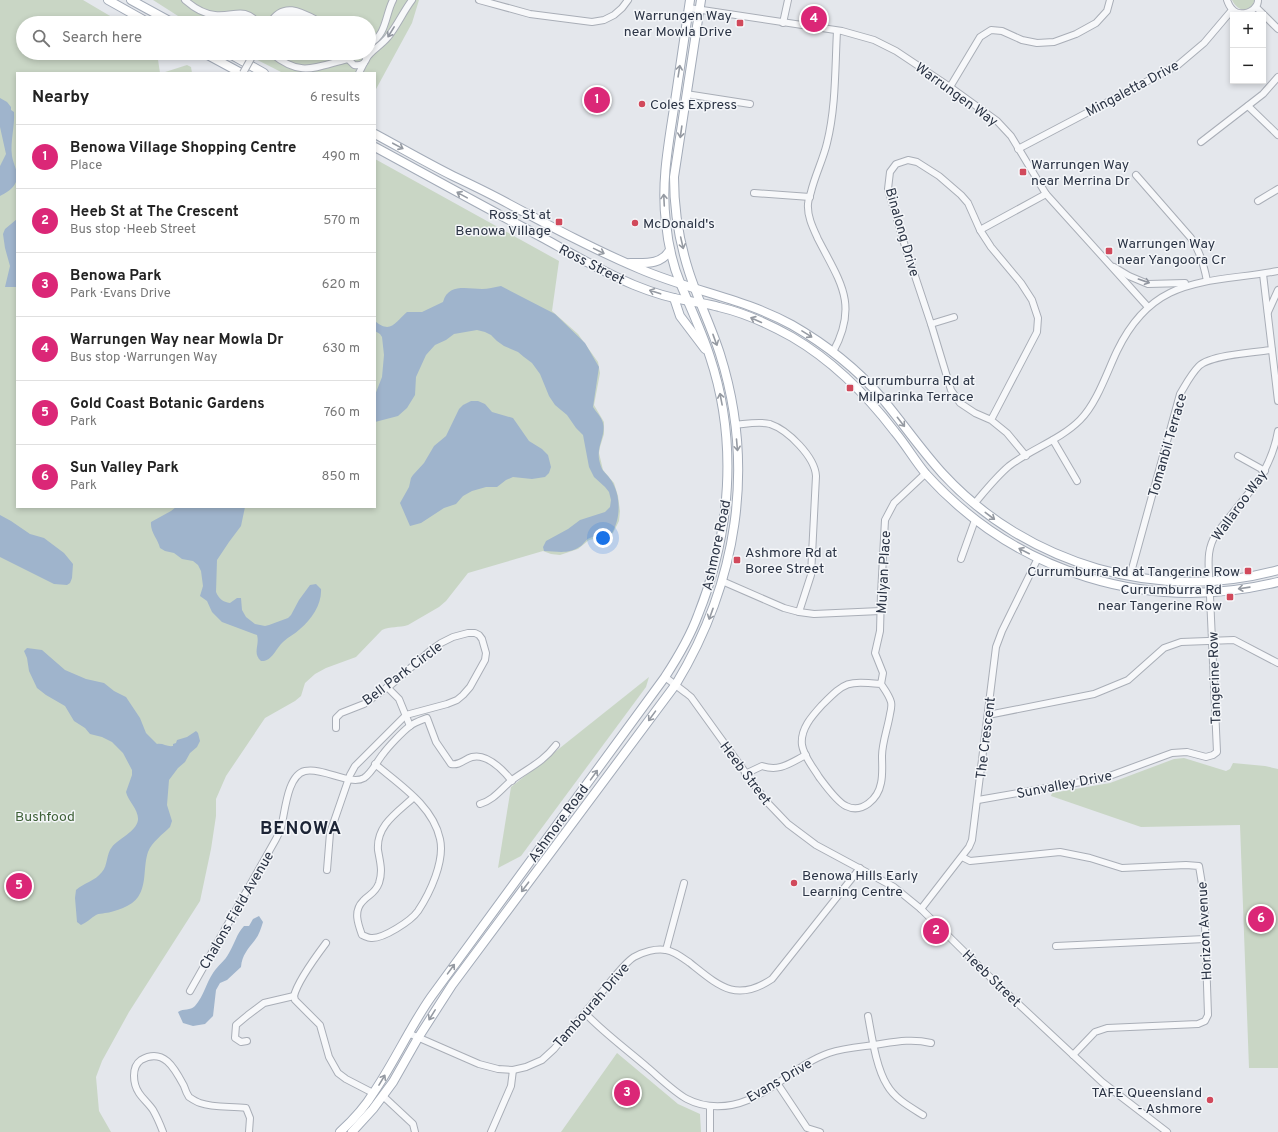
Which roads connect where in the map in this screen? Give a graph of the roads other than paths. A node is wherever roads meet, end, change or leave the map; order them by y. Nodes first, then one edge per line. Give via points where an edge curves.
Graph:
1 (108, 0) edge
2 (131, 0) edge
3 (185, 0) edge
4 (394, 0) edge
5 (412, 0) edge
6 (479, 0) edge
7 (628, 0) edge
8 (701, 0) edge
9 (788, 0) edge
10 (1110, 0) edge
11 (1227, 0) edge
12 (1258, 0) edge
13 (690, 4) edge
14 (1256, 7) junction
15 (699, 10) junction
16 (1232, 10) junction
17 (137, 16) edge
18 (160, 16) edge
19 (250, 16) edge
20 (283, 16) edge
21 (310, 16) edge
22 (783, 23) junction
23 (1278, 29) edge
24 (837, 31) junction
25 (376, 38) edge
26 (376, 49) edge
27 (217, 60) edge
28 (241, 60) edge
29 (250, 60) edge
30 (282, 60) edge
31 (342, 60) edge
32 (350, 60) edge
33 (351, 60) edge
34 (363, 60) edge
35 (364, 60) edge
36 (240, 72) edge
37 (243, 72) edge
38 (262, 72) edge
39 (354, 72) edge
40 (359, 72) edge
41 (1278, 77) edge
42 (950, 86) junction
43 (686, 94) junction
44 (750, 104) dead end
45 (1248, 106) junction
46 (376, 135) edge
47 (1278, 135) edge
48 (1201, 142) dead end
49 (376, 148) edge
50 (1018, 149) junction
51 (1136, 175) dead end
52 (1278, 189) edge
53 (754, 193) dead end
54 (1046, 194) junction
55 (810, 197) junction
56 (1258, 201) dead end
57 (980, 230) junction
58 (670, 250) junction
59 (625, 263) junction
60 (1109, 265) junction
61 (1278, 271) edge
62 (1263, 274) junction
63 (1207, 281) junction
64 (1196, 283) junction
65 (680, 284) junction
66 (696, 289) junction
67 (1278, 290) edge
68 (674, 298) junction
69 (688, 301) junction
70 (701, 303) junction
71 (1148, 307) junction
72 (1268, 314) junction
73 (954, 317) dead end
74 (931, 324) junction
75 (1272, 350) junction
76 (833, 352) junction
77 (711, 358) junction
78 (1278, 401) edge
79 (992, 420) junction
80 (735, 425) junction
81 (1278, 431) edge
82 (1053, 440) junction
83 (1276, 453) edge
84 (1026, 456) junction
85 (1238, 456) dead end
86 (1265, 471) junction
87 (926, 473) junction
88 (1076, 481) dead end
89 (974, 504) junction
90 (975, 520) junction
91 (1038, 558) junction
92 (961, 559) dead end
93 (1278, 570) edge
94 (1130, 576) junction
95 (722, 581) junction
96 (1209, 581) junction
97 (1278, 582) edge
98 (1210, 592) junction
99 (880, 611) junction
100 (799, 612) junction
101 (1212, 640) junction
102 (1278, 663) edge
103 (666, 677) junction
104 (676, 684) junction
105 (881, 684) junction
106 (387, 687) junction
107 (406, 715) junction
108 (988, 715) junction
109 (410, 726) junction
110 (336, 728) dead end
111 (556, 744) dead end
112 (1217, 752) joint
113 (806, 755) junction
114 (375, 764) junction
115 (745, 774) junction
116 (349, 780) junction
117 (512, 781) junction
118 (414, 797) junction
119 (978, 800) junction
120 (480, 804) dead end
121 (962, 857) junction
122 (860, 868) junction
123 (327, 870) dead end
124 (684, 882) dead end
125 (921, 909) junction
126 (1205, 939) junction
127 (326, 943) dead end
128 (1056, 946) dead end
129 (666, 950) junction
130 (190, 991) dead end
131 (294, 996) junction
132 (585, 1013) junction
133 (868, 1016) dead end
134 (408, 1033) junction
135 (418, 1038) junction
136 (247, 1041) dead end
137 (931, 1043) dead end
138 (874, 1045) junction
139 (1073, 1055) junction
140 (513, 1070) junction
141 (777, 1083) junction
142 (373, 1094) junction
143 (383, 1096) junction
144 (710, 1106) junction
145 (923, 1115) dead end
146 (163, 1132) edge
147 (249, 1132) edge
148 (340, 1132) edge
149 (352, 1132) edge
150 (415, 1132) edge
151 (491, 1132) edge
152 (710, 1132) edge
153 (820, 1132) edge
154 (1167, 1132) edge

1 - 17 main road
2 - 18 main road
3 - 19 street via 207,14 242,13
4 - 25 street via 384,27
5 -> 26 street via 389,37
6 - 7 street via 535,15 596,22 614,15
8 - 15 main road, Ashmore Road
9 - 22 street
10 - 42 street via 1107,11 1096,23 1054,42 1037,43 1022,40 1002,31 991,30 980,37
11 - 16 street
12 - 14 street
13 - 15 street, Warrungen Way
58 -> 13 main road, Ashmore Road via 664,206 665,168
14 - 16 street via 1244,13
14 - 23 street
15 - 22 street, Warrungen Way
15 - 43 main road, Ashmore Road
16 - 50 street, Mingaletta Drive via 1204,43 1178,64
20 - 21 street
22 - 24 street, Warrungen Way
24 - 42 street, Warrungen Way via 874,40
24 - 55 street via 833,115 827,144
27 - 36 main road
28 - 38 main road
29 - 37 street, bridge
30 - 31 street via 304,69
32 - 39 street
33 - 34 street via 358,66
35 - 40 street
41 - 45 street
42 - 50 street, Warrungen Way via 998,122
43 - 44 street
43 -> 66 main road, Ashmore Road via 674,177 674,198 683,247
45 - 47 street
45 - 48 street
46 -> 59 main road, Ross Street
68 -> 49 main road, Ross Street via 611,274
50 - 54 street, Warrungen Way
51 - 63 street via 1198,248
52 - 56 street
53 - 55 street
54 - 57 street
54 - 60 street, Warrungen Way
55 - 76 street via 808,204 812,226 842,284 845,296 844,326
57 - 74 street, Binalong Drive via 968,203 961,195 922,165 908,160 896,164 890,172 888,189
57 - 79 street, Binalong Drive via 1021,283 1032,300 1038,318 1037,332
58 - 59 main road via 655,262
58 - 65 main road, Ashmore Road
59 - 65 main road, Ross Street
60 -> 64 street via 1148,284
60 - 71 street, Warrungen Way
61 - 62 street
62 - 63 street
62 - 72 street
63 - 64 street
64 - 71 street via 1180,288
65 - 66 main road, Ross Street
65 - 69 main road, Ashmore Road
66 - 70 main road, Ashmore Road
66 -> 76 main road, Ross Street via 760,309 793,326
67 - 72 street
68 - 69 main road, Ross Street
68 - 77 main road via 680,316
69 - 70 main road, Ross Street
69 - 77 main road, Ashmore Road
70 -> 80 main road, Ashmore Road via 724,368
87 -> 70 main road, Ross Street via 867,398 826,360 789,336 751,317
71 - 82 street via 1125,335 1089,408 1078,422
72 - 75 street
73 - 74 street
74 - 79 street, Binalong Drive via 951,390 960,403
75 - 78 street
75 - 94 street, Tomanbil Terrace via 1215,358 1201,364 1189,378 1180,394
76 -> 89 main road, Ross Street via 872,388 933,464
103 -> 77 main road, Ashmore Road via 685,645 712,577 725,510 728,481 727,438
79 - 84 street, Binalong Drive via 1008,433
80 -> 95 main road, Ashmore Road via 738,488 733,534
80 - 100 street via 763,423 776,426 796,442 814,465 816,476 811,575
81 - 83 street, Wallaroo Way
82 - 84 street
82 - 88 street
83 - 86 street, Wallaroo Way
84 - 89 street via 1010,466
85 - 86 street
86 - 96 street, Wallaroo Way via 1212,541 1208,558
87 - 90 main road, Ross Street
87 - 99 street, Mulyan Place via 894,503 885,520
89 -> 94 main road, Ross Street via 1010,530 1046,549 1086,565
91 -> 90 main road, Ross Street via 1017,548
90 - 92 street
91 - 98 main road, Ross Street via 1087,578 1125,586 1168,592
91 - 108 street, The Crescent via 998,639
93 - 96 main road, Ross Street
94 - 96 main road, Ross Street via 1166,581
95 - 100 street
95 -> 104 main road, Ashmore Road via 709,620
96 - 98 street, Tangerine Row
97 -> 98 main road, Ross Street
98 - 101 street, Tangerine Row
99 - 100 street via 814,614
99 - 105 street, Mulyan Place via 880,631 875,653 883,672
101 - 102 street via 1234,640
101 - 108 street via 1170,645 1128,680 1094,694
101 - 112 street, Tangerine Row
103 - 104 street, Heeb Street
134 -> 103 main road, Ashmore Road via 430,997
104 - 115 street, Heeb Street via 691,698
104 -> 135 main road, Ashmore Road via 452,985
105 - 113 street, Mulyan Place via 856,682 846,684 837,690 807,723 802,745
105 - 113 street, Mulyan Place via 892,704 882,749 881,784 869,804 858,808 846,806 823,781
106 - 107 street via 399,699
106 - 107 street, Bell Park Circle via 441,643 468,633 475,633 482,639 485,660 463,695 447,704
106 - 110 street, Bell Park Circle via 364,704 341,713 336,718
107 - 109 street
107 - 116 street, Bell Park Circle via 355,766
108 - 119 street, The Crescent
109 - 114 street
109 - 117 street via 427,718 436,742 451,764 460,764 471,757 483,758 500,768
111 - 117 street via 542,760
112 - 119 street, Sunvalley Drive via 1206,757 1187,752 1172,753 1104,778
113 - 115 street via 783,767 771,769 762,766
114 - 116 street via 362,779
114 - 118 street
115 - 122 street, Heeb Street via 766,801 798,832 816,845
116 - 123 street, Bell Park Circle via 330,833
116 - 130 street, Chalons Field Avenue via 313,771 303,771 296,777 276,839
117 - 120 street via 491,799
118 - 118 street via 434,821 440,840 441,855 432,886 418,912 408,921 382,936 371,938 362,935 357,910 363,901 373,894 381,876 378,851 381,831 387,821
119 - 121 street, The Crescent via 972,840
121 - 125 street, The Crescent
121 - 126 street, Horizon Avenue via 970,861 1060,852 1122,868 1199,866 1204,896
122 - 125 street, Heeb Street via 894,887
122 - 129 street via 772,979 761,986 744,991 730,990 716,984 681,957
124 - 129 street
125 - 139 street, Heeb Street
126 - 128 street
126 - 139 street, Horizon Avenue via 1208,1014 1205,1021 1198,1024 1107,1028 1095,1032
127 - 131 street via 299,983
129 - 132 street, Tambourah Drive via 650,951 632,958
131 - 136 street via 264,1003 236,1025 235,1038 241,1042
131 - 142 street via 320,1025 329,1057 338,1073
132 - 140 street, Tambourah Drive via 542,1060
132 - 144 street, Evans Drive via 687,1099
133 - 138 street
134 - 135 street, Tambourah Drive
142 -> 134 main road, Ashmore Road
135 - 140 street, Tambourah Drive via 479,1064
135 - 143 main road, Ashmore Road
137 - 138 street, Evans Drive via 907,1040
138 - 141 street, Evans Drive via 829,1053
138 - 145 street via 888,1086 901,1100
139 - 154 street, Heeb Street via 1102,1082
140 - 151 street via 511,1086
141 - 144 street, Evans Drive via 748,1100
141 - 153 street via 807,1128
142 - 148 main road, Ashmore Road
143 - 149 main road, Ashmore Road
143 - 150 street via 413,1124
144 - 152 street
146 - 147 street via 159,1120 138,1093 135,1079 134,1070 139,1062 149,1056 162,1057 170,1064 189,1097 199,1103 246,1108 250,1118

